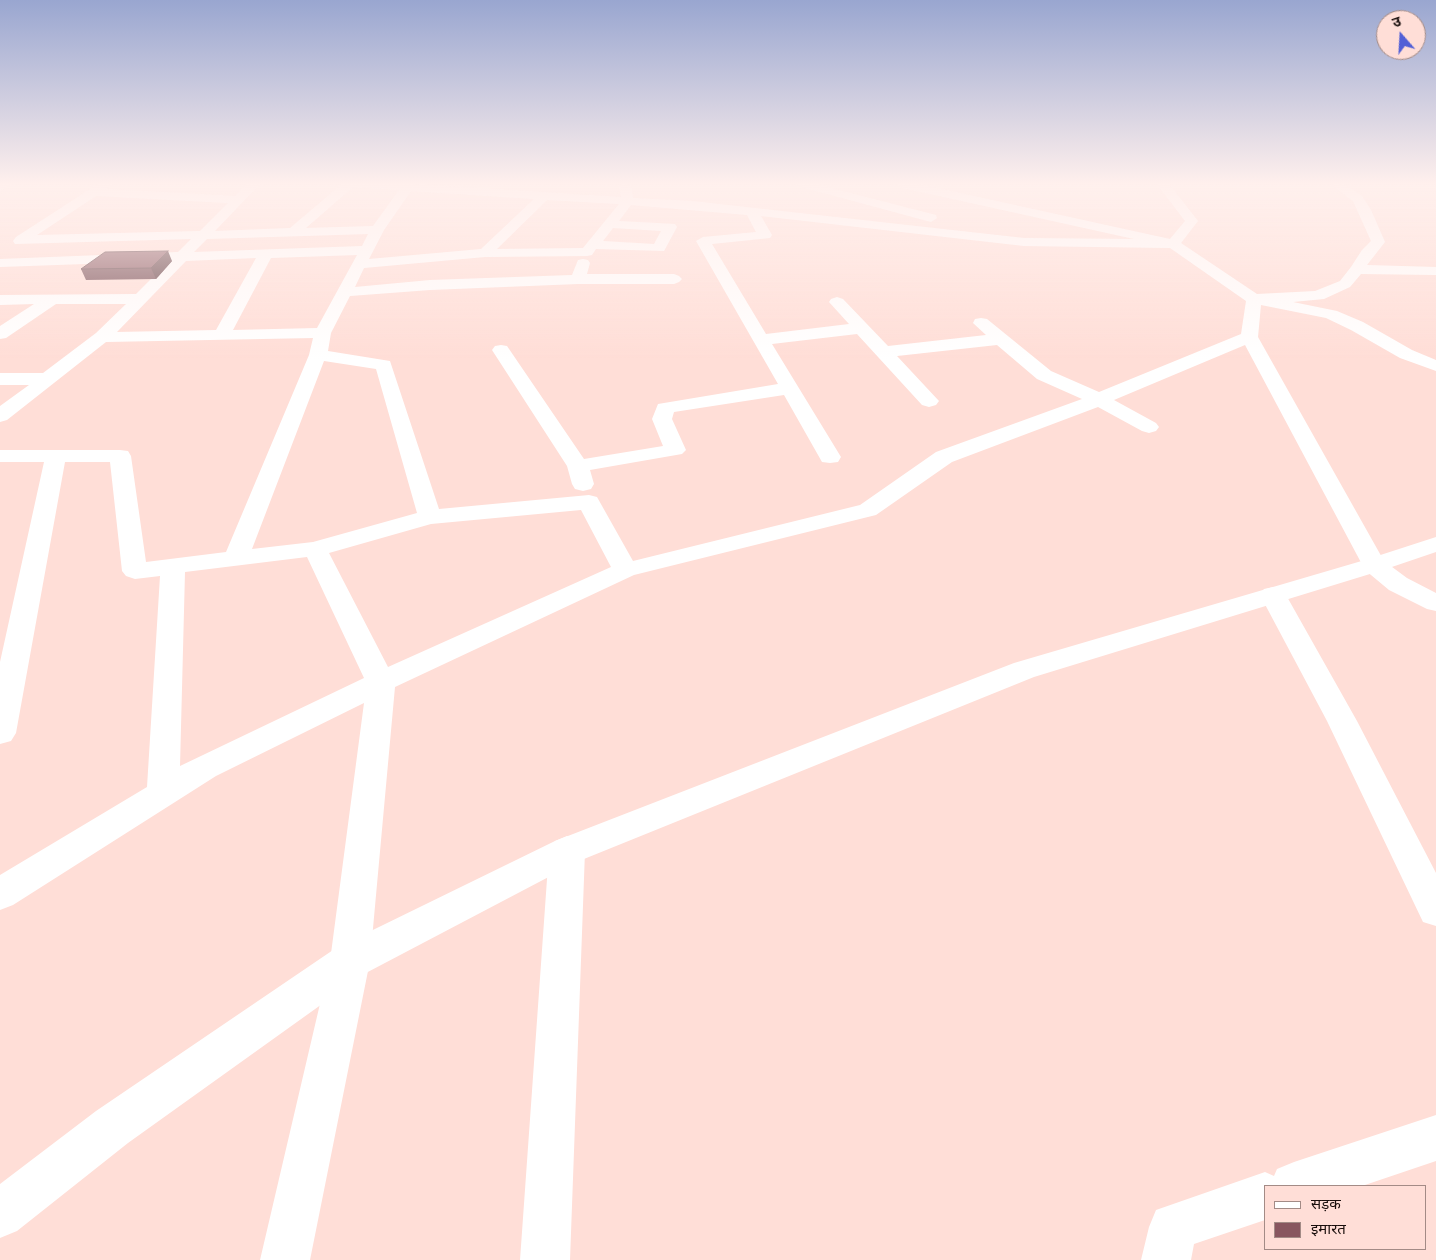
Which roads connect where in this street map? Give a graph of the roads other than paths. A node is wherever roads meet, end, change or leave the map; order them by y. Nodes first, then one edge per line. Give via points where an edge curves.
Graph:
1 (16, 243) edge
2 (195, 243) edge
3 (371, 243) edge
4 (496, 243) edge
5 (594, 243) edge
6 (662, 243) edge
7 (694, 243) edge
8 (1084, 243) edge
9 (1168, 243) edge
10 (1377, 243) edge
11 (1173, 244) junction
12 (590, 248) junction
13 (0, 253) edge
14 (485, 253) junction
15 (265, 255) junction
16 (181, 257) junction
17 (363, 257) junction
18 (110, 260) junction
19 (0, 263) edge
20 (1358, 269) junction
21 (1436, 271) edge
22 (578, 279) junction
23 (674, 279) dead end
24 (345, 292) junction
25 (140, 299) junction
26 (1254, 299) junction
27 (0, 300) edge
28 (51, 300) junction
29 (837, 302) dead end
30 (981, 323) dead end
31 (861, 328) junction
32 (323, 333) junction
33 (0, 334) edge
34 (222, 335) junction
35 (102, 337) junction
36 (1249, 337) junction
37 (1000, 338) junction
38 (761, 340) junction
39 (501, 350) dead end
40 (884, 352) junction
41 (318, 355) junction
42 (1436, 366) edge
43 (0, 379) edge
44 (48, 379) junction
45 (789, 388) junction
46 (1098, 399) junction
47 (929, 401) dead end
48 (0, 416) edge
49 (1149, 427) dead end
50 (0, 456) edge
51 (56, 456) junction
52 (830, 457) dead end
53 (578, 466) junction
54 (589, 502) junction
55 (430, 517) junction
56 (1436, 544) edge
57 (315, 549) junction
58 (236, 559) junction
59 (174, 566) junction
60 (1374, 566) junction
61 (625, 570) junction
62 (1273, 595) junction
63 (1436, 604) edge
64 (381, 682) junction
65 (0, 732) edge
66 (163, 793) junction
67 (567, 851) junction
68 (0, 894) edge
69 (1436, 910) edge
70 (350, 961) junction
71 (1436, 1138) edge
72 (1297, 1185) edge
73 (1264, 1196) edge
74 (0, 1214) edge
75 (285, 1260) edge
76 (545, 1260) edge
77 (1166, 1260) edge

1 - 13 street
2 - 16 street
3 - 17 street
4 - 14 street
5 - 12 street
6 - 12 street via 659,248
7 - 38 street
8 - 11 street
9 - 11 street
10 - 20 street
11 - 26 street
12 - 14 street
12 - 22 street
14 - 17 street
15 - 16 street
15 - 17 street
15 - 34 street
16 - 18 street
16 - 25 street
17 - 24 street
18 - 19 street
18 - 28 street
20 - 21 street
20 - 26 street via 1345,284 1318,296
22 - 23 street
22 - 24 street
24 - 32 street
25 - 28 street
25 - 35 street
26 - 36 street
26 - 42 street via 1331,314 1406,354
27 - 28 street
28 - 33 street
29 - 31 street
30 - 37 street
31 - 38 street
31 - 40 street
32 - 34 street
32 - 41 street
34 - 35 street
35 - 44 street
36 - 46 street
36 - 60 street
37 - 40 street
37 - 46 street via 1044,375
38 - 45 street
39 - 53 street
40 - 47 street
41 - 55 street via 384,364
41 - 58 street
43 - 44 street
44 - 48 street
45 - 52 street
45 - 53 street via 665,408 662,419 675,450
46 - 49 street
46 - 61 street via 944,457 868,510
50 - 51 street
51 - 59 street via 120,456 135,571
51 - 65 street
53 - 54 street
54 - 55 street
54 - 61 street
55 - 57 street
56 - 60 street
57 - 58 street
57 - 64 street
58 - 59 street
59 - 66 street
60 - 62 street
60 - 63 street via 1398,584
61 - 64 street
62 - 67 street via 1024,670
62 - 69 street via 1342,721
64 - 66 street via 206,767
64 - 70 street
66 - 68 street
67 - 70 street
67 - 76 street
70 - 74 street via 112,1127
70 - 75 street
71 - 72 street
73 - 77 street via 1173,1227

